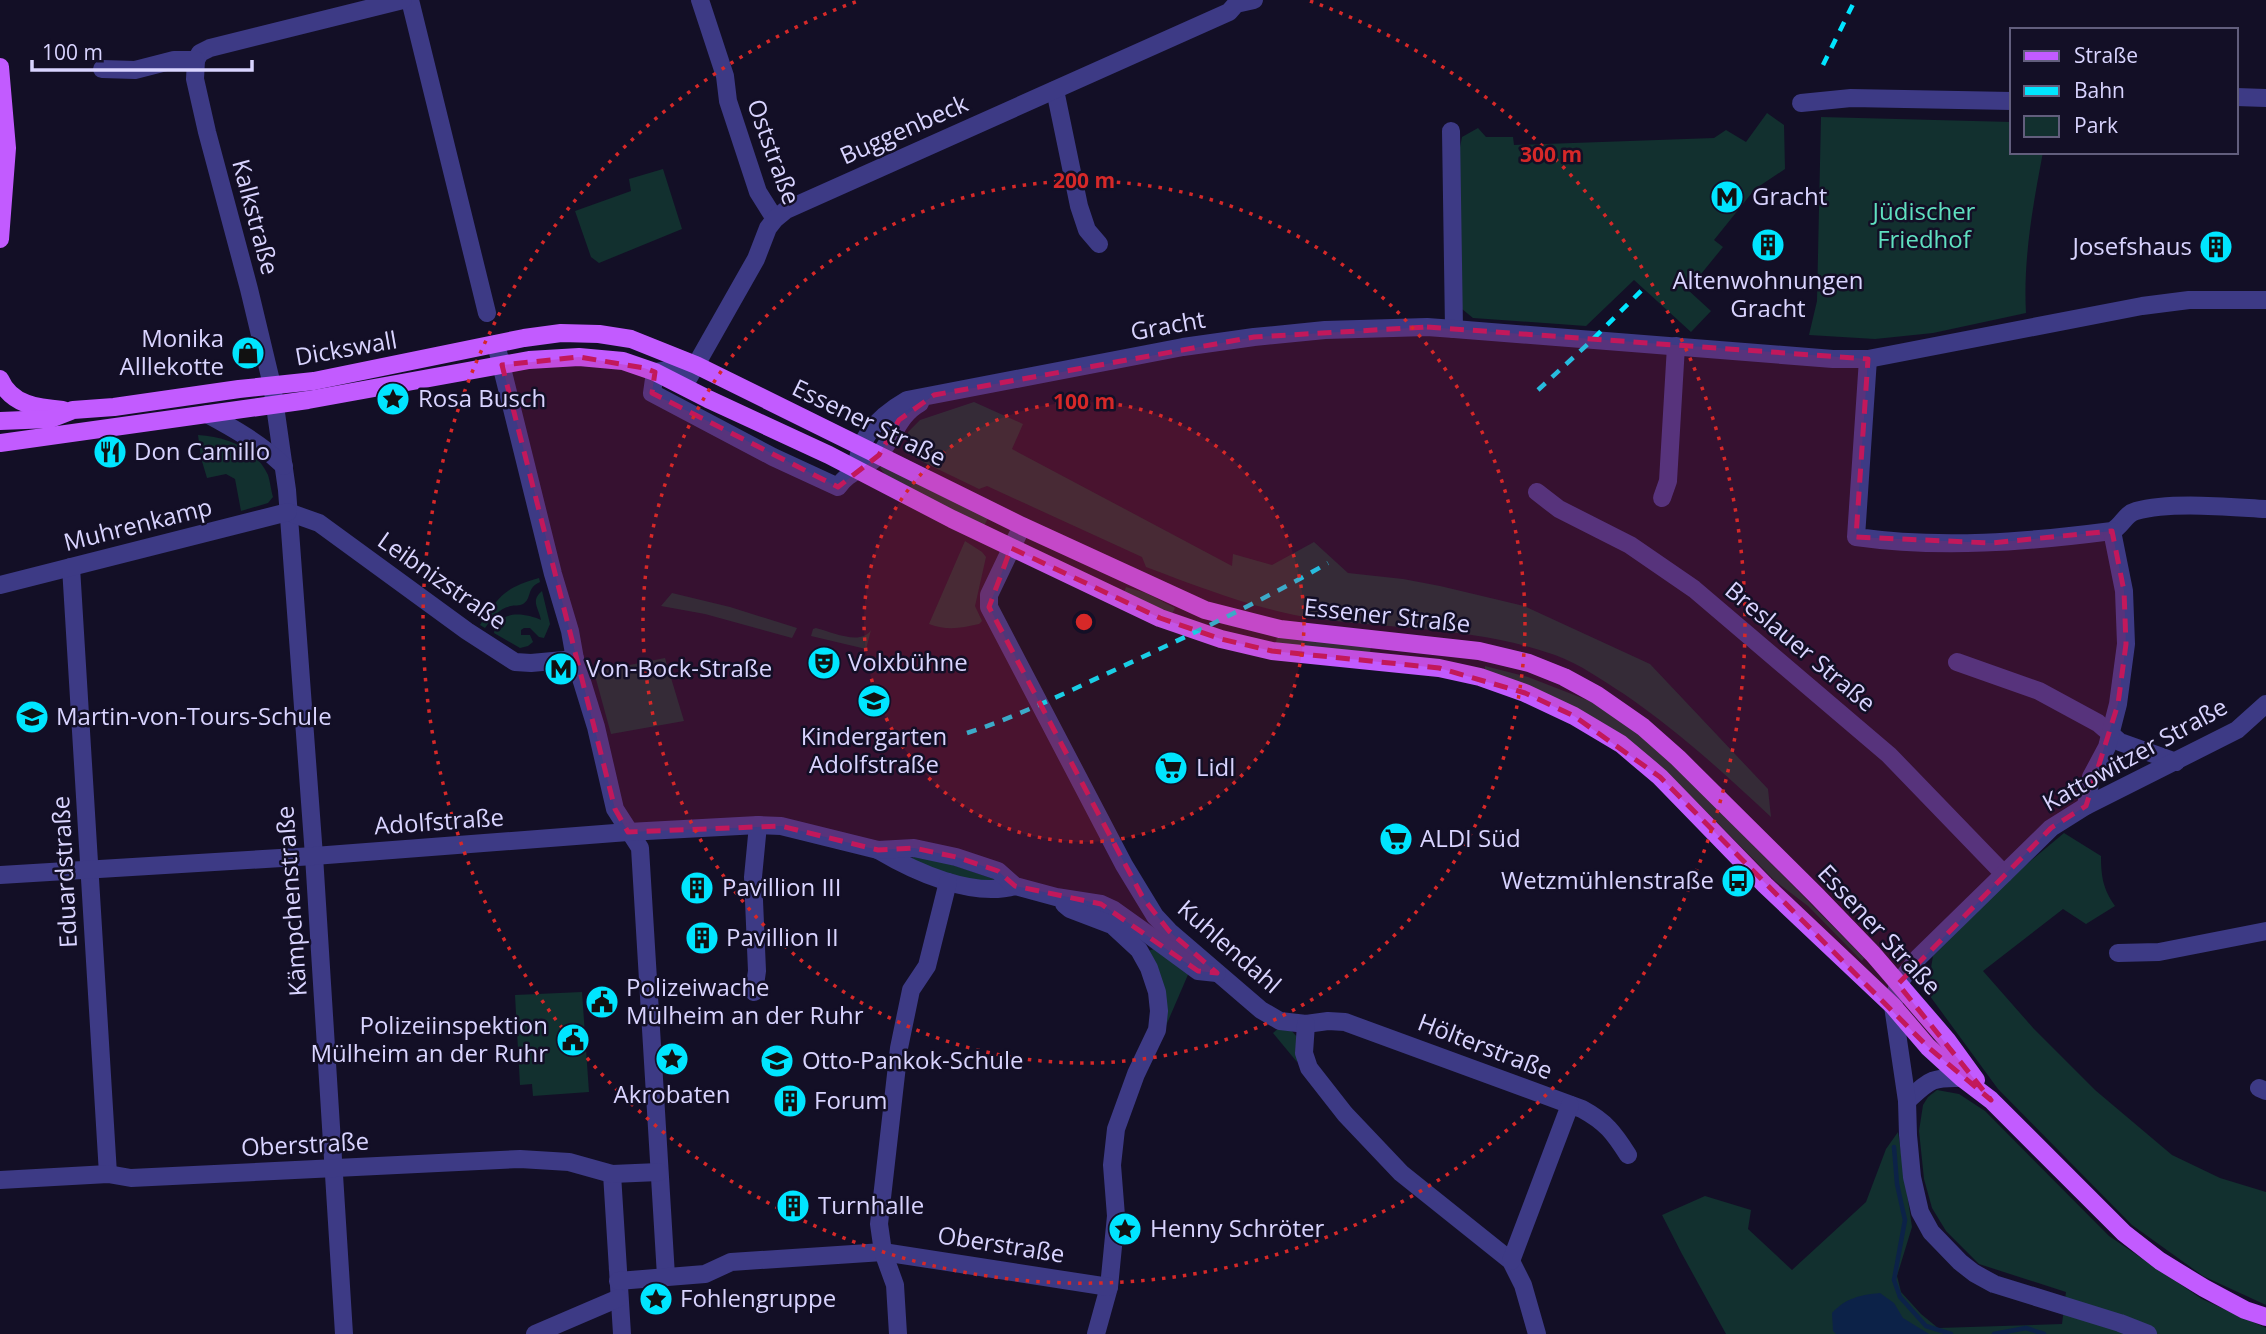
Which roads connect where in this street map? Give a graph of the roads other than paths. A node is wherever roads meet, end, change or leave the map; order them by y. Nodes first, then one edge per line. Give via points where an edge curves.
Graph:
1 (403, 0) edge
2 (410, 0) edge
3 (700, 0) edge
4 (1254, 0) edge
5 (1235, 2) edge
6 (196, 60) junction
7 (0, 67) edge
8 (103, 69) dead end
9 (1055, 90) junction
10 (2238, 97) edge
11 (2266, 98) edge
12 (2010, 101) edge
13 (1801, 103) dead end
14 (1451, 131) dead end
15 (4, 152) edge
16 (1, 204) edge
17 (775, 219) junction
18 (0, 239) edge
19 (1098, 244) dead end
20 (2266, 300) edge
21 (487, 313) dead end
22 (1454, 329) junction
23 (496, 344) junction
24 (1676, 346) junction
25 (1868, 359) junction
26 (502, 365) junction
27 (696, 365) junction
28 (655, 372) junction
29 (0, 379) edge
30 (272, 385) junction
31 (684, 386) junction
32 (934, 396) junction
33 (275, 405) junction
34 (73, 410) junction
35 (206, 414) junction
36 (0, 421) edge
37 (0, 443) edge
38 (860, 446) junction
39 (879, 455) junction
40 (284, 466) junction
41 (858, 469) junction
42 (1537, 492) dead end
43 (1662, 498) dead end
44 (2266, 509) edge
45 (288, 512) junction
46 (1022, 526) junction
47 (2112, 531) junction
48 (1011, 548) junction
49 (71, 567) junction
50 (0, 585) edge
51 (575, 659) junction
52 (1957, 662) dead end
53 (2266, 704) edge
54 (2110, 732) junction
55 (2176, 762) junction
56 (2086, 806) junction
57 (758, 825) junction
58 (628, 832) junction
59 (878, 850) junction
60 (314, 856) junction
61 (89, 868) junction
62 (2004, 873) junction
63 (0, 875) edge
64 (948, 882) junction
65 (1015, 886) junction
66 (1056, 897) junction
67 (2266, 931) edge
68 (2118, 953) dead end
69 (1217, 972) junction
70 (1898, 984) junction
71 (754, 992) dead end
72 (1893, 1006) junction
73 (1306, 1024) junction
74 (1962, 1078) junction
75 (1991, 1100) junction
76 (1907, 1101) junction
77 (1570, 1105) junction
78 (1628, 1155) dead end
79 (333, 1168) junction
80 (659, 1172) junction
81 (108, 1174) junction
82 (612, 1174) junction
83 (0, 1180) edge
84 (883, 1252) junction
85 (1511, 1261) junction
86 (666, 1276) junction
87 (1109, 1287) junction
88 (619, 1289) junction
89 (2266, 1318) edge
90 (344, 1334) edge
91 (535, 1334) edge
92 (622, 1334) edge
93 (898, 1334) edge
94 (1096, 1334) edge
95 (1537, 1334) edge
96 (2148, 1334) edge

1 - 6 street via 210,48
2 - 21 street
3 - 17 street, Oststraße via 758,192
4 - 5 street, Buggenbeck
5 - 9 street, Buggenbeck via 1229,12
6 - 8 street via 174,60 135,70
6 - 30 street, Kalkstraße via 195,79 204,119
7 - 15 main road
9 - 17 street, Buggenbeck via 786,210
9 - 19 street via 1079,206 1087,230
10 - 11 street
12 - 13 street via 1851,98
14 - 22 street
15 - 16 main road
16 - 18 main road
17 - 27 street, Oststraße
20 - 25 street, Gracht via 2189,300 2142,306
22 - 24 street, Gracht
22 - 32 street, Gracht via 1325,330 1254,337
23 - 26 street
23 - 27 main road, Dickswall via 561,333 599,334 650,345
23 - 30 main road, Dickswall via 314,382
24 - 25 street, Gracht
24 - 43 street via 1668,481
25 - 47 street via 1856,537 1991,543
26 - 28 main road, Dickswall via 579,357 623,361
26 - 33 main road, Dickswall
26 - 51 street
27 - 28 street
27 - 31 street, Oststraße
27 - 38 main road, Essener Straße
28 - 31 main road, Essener Straße
28 - 41 street, Essener Straße via 652,393 773,457 838,487
29 - 34 main road via 4,390 26,404
30 - 33 street, Kämpchenstraße
30 - 34 main road, Dickswall
31 - 41 main road, Essener Straße
32 - 38 street, Gracht via 907,400 889,411
32 - 39 street, Gracht via 900,420
33 - 35 main road, Dickswall
33 - 40 street, Kämpchenstraße
34 - 36 main road, Dickswall via 50,419
35 - 37 main road, Dickswall
35 - 40 street via 246,435
38 - 39 main road, Essener Straße
38 - 41 street
39 - 41 street, Gracht
39 - 46 main road, Essener Straße
40 - 45 street, Kämpchenstraße
41 - 48 main road, Essener Straße
42 - 62 street, Breslauer Straße via 1559,509 1630,545 1694,589 1889,755
44 - 47 street via 2217,506 2133,511
45 - 49 street, Muhrenkamp
45 - 51 street, Leibnizstraße via 318,523 515,662
45 - 60 street, Kämpchenstraße
46 - 48 street, Kuhlendahl
46 - 70 main road, Essener Straße via 1140,582 1230,617 1280,629 1479,651 1564,677 1643,727 1678,758
47 - 54 street via 2124,591 2126,644
48 - 69 street, Kuhlendahl via 989,595 989,607 1143,898 1168,931
48 - 72 main road, Essener Straße via 1160,618 1221,639 1272,651 1439,668 1480,677 1574,716 1621,744 1660,777
49 - 50 street, Muhrenkamp
49 - 61 street, Eduardstraße
51 - 58 street via 615,809
52 - 54 street via 2039,691
53 - 55 street, Kattowitzer Straße via 2237,730
54 - 55 street via 2120,742
54 - 56 street via 2091,777
55 - 56 street, Kattowitzer Straße
56 - 62 street, Kattowitzer Straße via 2051,828
57 - 58 street, Adolfstraße
57 - 59 street, Adolfstraße via 781,826
57 - 71 street via 753,877
58 - 60 street, Adolfstraße
58 - 80 street via 640,848
59 - 64 street, Adolfstraße
59 - 65 street, Adolfstraße via 914,848 956,857 998,871
60 - 61 street, Adolfstraße
60 - 79 street, Kämpchenstraße
61 - 63 street, Adolfstraße
61 - 81 street, Eduardstraße
62 - 70 street, Kattowitzer Straße via 1924,951
64 - 65 street, Adolfstraße via 990,890
64 - 84 street via 927,966 911,990 899,1048 879,1224
65 - 66 street, Adolfstraße
66 - 69 street, Adolfstraße via 1114,910 1198,971
66 - 87 street via 1070,909 1112,925 1139,950 1157,992 1157,1030 1116,1129 1112,1165 1116,1216
67 - 68 street via 2159,952
69 - 73 street, Kuhlendahl via 1261,1010 1280,1021
70 - 72 street, Kattowitzer Straße
70 - 75 main road, Essener Straße
72 - 74 main road, Essener Straße
72 - 76 street
73 - 77 street, Hölterstraße via 1345,1022
73 - 85 street via 1304,1053 1309,1068 1345,1114 1401,1173
74 - 75 main road, Essener Straße
74 - 76 street via 1929,1081
75 - 89 main road, Essener Straße via 2124,1233 2204,1288
76 - 96 street via 1912,1177 1920,1212 1931,1232 1960,1262 1994,1284
77 - 78 street, Hölterstraße via 1598,1117
77 - 85 street
79 - 81 street, Oberstraße via 131,1178
79 - 82 street, Oberstraße via 520,1159 569,1162
79 - 90 street, Kämpchenstraße
80 - 82 street, Oberstraße
80 - 86 street
81 - 83 street, Oberstraße
82 - 88 street
84 - 86 street, Oberstraße via 731,1262 705,1274
84 - 87 street, Oberstraße
84 - 93 street via 895,1285
85 - 95 street
86 - 88 street, Oberstraße
87 - 94 street
88 - 91 street, Oberstraße
88 - 92 street

